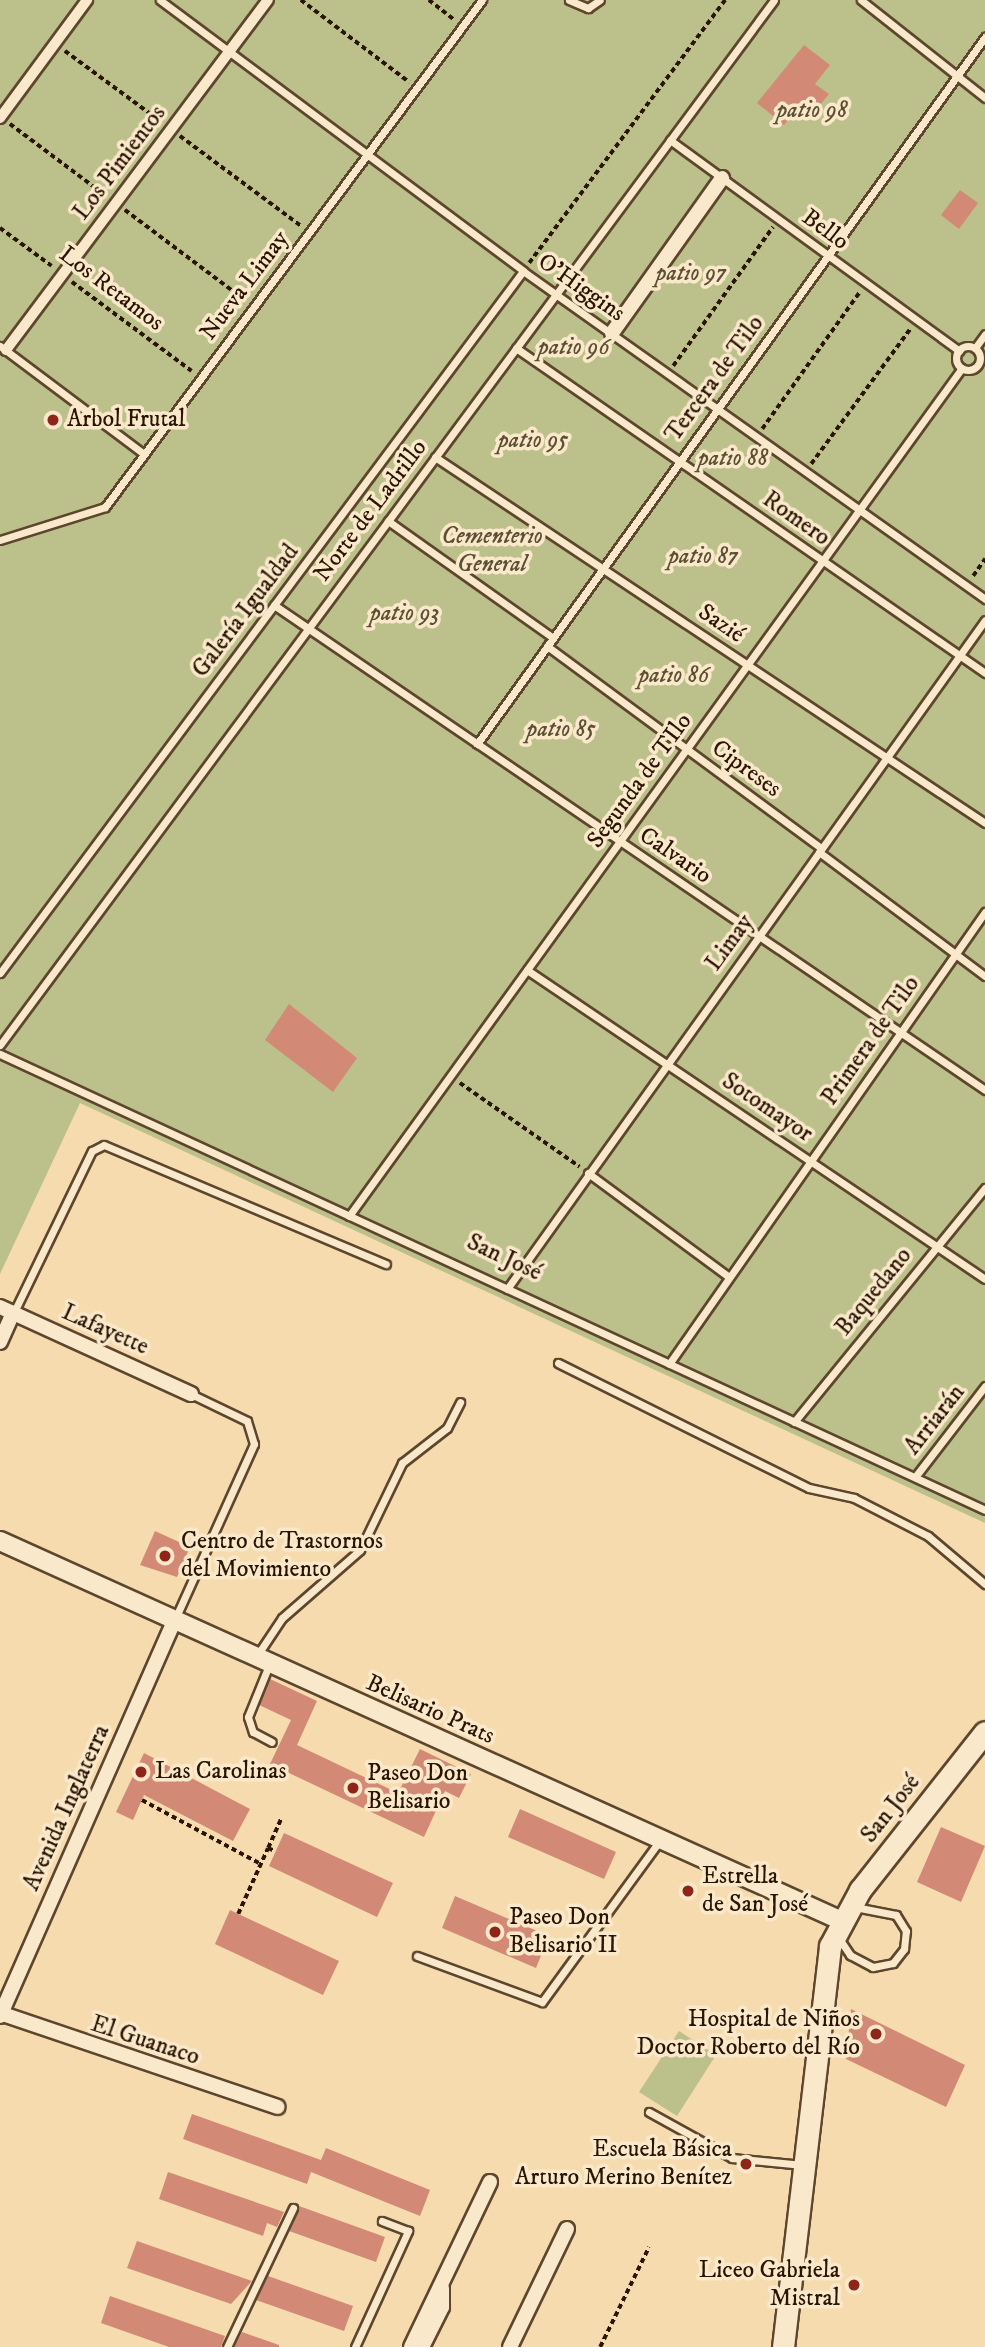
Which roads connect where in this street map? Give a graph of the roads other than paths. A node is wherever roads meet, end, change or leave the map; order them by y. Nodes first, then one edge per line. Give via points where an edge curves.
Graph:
1 (87, 0) edge
2 (160, 0) edge
3 (268, 0) edge
4 (482, 0) edge
5 (569, 0) edge
6 (600, 0) edge
7 (774, 0) edge
8 (861, 0) edge
9 (985, 37) edge
10 (229, 52) junction
11 (957, 76) junction
12 (985, 98) edge
13 (0, 118) edge
14 (670, 140) junction
15 (367, 154) junction
16 (722, 178) junction
17 (827, 256) junction
18 (523, 271) junction
19 (556, 294) junction
20 (612, 334) junction
21 (985, 334) edge
22 (3, 348) edge
23 (516, 348) junction
24 (975, 348) junction
25 (958, 351) junction
26 (977, 366) junction
27 (962, 368) junction
28 (985, 373) edge
29 (718, 409) junction
30 (144, 454) junction
31 (435, 457) junction
32 (680, 461) junction
33 (859, 510) junction
34 (388, 521) junction
35 (0, 540) edge
36 (822, 561) junction
37 (603, 568) junction
38 (985, 599) edge
39 (274, 605) junction
40 (985, 620) edge
41 (308, 628) junction
42 (553, 638) junction
43 (547, 646) junction
44 (959, 656) junction
45 (747, 664) junction
46 (985, 673) edge
47 (477, 744) junction
48 (687, 748) junction
49 (886, 757) junction
50 (985, 823) edge
51 (619, 842) junction
52 (820, 850) junction
53 (985, 912) edge
54 (758, 936) junction
55 (956, 954) junction
56 (527, 970) junction
57 (0, 973) edge
58 (985, 976) edge
59 (900, 1034) junction
60 (0, 1045) edge
61 (0, 1054) edge
62 (666, 1064) junction
63 (985, 1090) edge
64 (811, 1161) junction
65 (588, 1173) junction
66 (985, 1188) edge
67 (349, 1216) junction
68 (937, 1247) junction
69 (386, 1264) dead end
70 (729, 1277) junction
71 (985, 1279) edge
72 (507, 1289) junction
73 (7, 1310) edge
74 (0, 1342) edge
75 (558, 1363) dead end
76 (669, 1364) junction
77 (985, 1386) edge
78 (191, 1394) joint
79 (460, 1402) dead end
80 (794, 1422) junction
81 (915, 1478) junction
82 (985, 1510) edge
83 (0, 1541) edge
84 (985, 1584) edge
85 (175, 1619) junction
86 (262, 1662) junction
87 (985, 1732) edge
88 (272, 1742) dead end
89 (660, 1840) junction
90 (842, 1921) junction
91 (417, 1956) dead end
92 (0, 2014) edge
93 (278, 2107) dead end
94 (649, 2112) dead end
95 (804, 2165) junction
96 (490, 2182) dead end
97 (293, 2208) dead end
98 (382, 2221) dead end
99 (567, 2229) dead end
100 (442, 2288) junction
101 (227, 2347) edge
102 (355, 2347) edge
103 (411, 2347) edge
104 (422, 2347) edge
105 (510, 2347) edge
106 (783, 2347) edge

1 - 13 street
2 - 10 lane, O'Higgins
3 - 10 street, Los Pimientos
4 - 15 lane, Nueva Limay
5 - 6 lane via 587,8
7 - 14 lane, Norte de Ladrillo
8 - 11 lane
9 - 11 lane, Tercera de Tilo
10 - 15 lane, O'Higgins
10 - 22 street, Los Pimientos
11 - 12 lane
11 - 17 lane, Tercera de Tilo
14 - 16 lane, Bello
14 - 19 lane, Norte de Ladrillo
15 - 18 lane, O'Higgins
15 - 30 lane, Nueva Limay
16 - 17 lane, Bello
16 - 20 street
17 - 25 lane, Bello
17 - 29 lane, Tercera de Tilo
18 - 19 lane, O'Higgins
18 - 39 lane, Galería Igualdad
19 - 20 lane, O'Higgins
19 - 23 lane, Norte de Ladrillo
20 - 29 lane, O'Higgins
21 - 24 lane
22 - 30 lane
23 - 31 lane, Norte de Ladrillo
23 - 32 lane, Romero
24 - 25 lane
24 - 26 lane
25 - 27 lane
26 - 27 lane
26 - 28 lane
27 - 33 lane, Segunda de TIlo
29 - 32 lane, Tercera de Tilo
29 - 33 lane, O'Higgins
30 - 35 lane, Nueva Limay via 105,507
31 - 34 lane, Norte de Ladrillo
31 - 37 lane, Sazié
32 - 36 lane, Romero
32 - 37 lane, Tercera de Tilo
33 - 36 lane, Segunda de TIlo
33 - 38 lane, O'Higgins
34 - 41 lane, Norte de Ladrillo
34 - 42 lane
36 - 44 lane, Romero
36 - 45 lane, Segunda de TIlo
37 - 42 lane, Tercera de Tilo
37 - 45 lane, Sazié
39 - 41 lane, Calvario
39 - 57 lane, Galería Igualdad
40 - 44 lane, Limay
41 - 47 lane, Calvario
41 - 60 lane, Norte de Ladrillo
42 - 43 lane, Tercera de Tilo
43 - 47 lane, Tercera de Tilo
43 - 48 lane, Cipreses
44 - 46 lane, Romero
44 - 49 lane, Limay
45 - 48 lane, Segunda de TIlo
45 - 49 lane, Sazié
47 - 51 lane, Calvario
48 - 51 lane, Segunda de TIlo
48 - 52 lane, Cipreses
49 - 50 lane, Sazié
49 - 52 lane, Limay
51 - 54 lane, Calvario
51 - 56 lane, Segunda de TIlo
52 - 54 lane, Limay
52 - 55 lane, Cipreses
53 - 55 lane, Primera de Tilo
54 - 59 lane, Calvario
54 - 62 lane, Limay
55 - 58 lane, Cipreses
55 - 59 lane, Primera de Tilo
56 - 62 lane, Sotomayor
56 - 67 lane, Segunda de TIlo
59 - 63 lane, Calvario
59 - 64 lane, Primera de Tilo
61 - 67 lane, San José
62 - 64 lane, Sotomayor
62 - 65 lane, Limay
64 - 68 lane, Sotomayor
64 - 70 lane, Primera de Tilo
65 - 70 lane
65 - 72 lane, Limay
66 - 68 lane, Baquedano
67 - 72 lane, San José
68 - 71 lane, Sotomayor
68 - 80 lane, Baquedano
69 - 73 lane via 104,1145 92,1151
70 - 76 lane, Primera de Tilo
72 - 76 lane, San José
73 - 74 street
73 - 78 street, Lafayette
75 - 84 lane via 808,1488 854,1498 928,1536
76 - 80 lane, San José
77 - 81 lane, Arriarán
78 - 85 lane via 247,1421 254,1444
79 - 86 lane via 447,1428 397,1470 360,1550 282,1618
80 - 81 lane, San José
81 - 82 lane, San José
83 - 85 street, Belisario Prats
85 - 86 street, Belisario Prats
85 - 92 street, Avenida Inglaterra
86 - 88 lane via 247,1717 253,1731
86 - 89 street, Belisario Prats
87 - 90 main road, San José
89 - 90 street, Belisario Prats
89 - 91 lane via 542,2002
90 - 90 lane via 850,1955 873,1967 893,1963 904,1949 906,1931 896,1915
90 - 95 main road, San José via 823,1971
92 - 93 street, El Guanaco
94 - 95 lane via 732,2158
95 - 106 main road, San José
96 - 100 street
97 - 101 lane
98 - 102 lane via 408,2231
99 - 105 street
100 - 103 street via 428,2303
100 - 104 street via 442,2307

